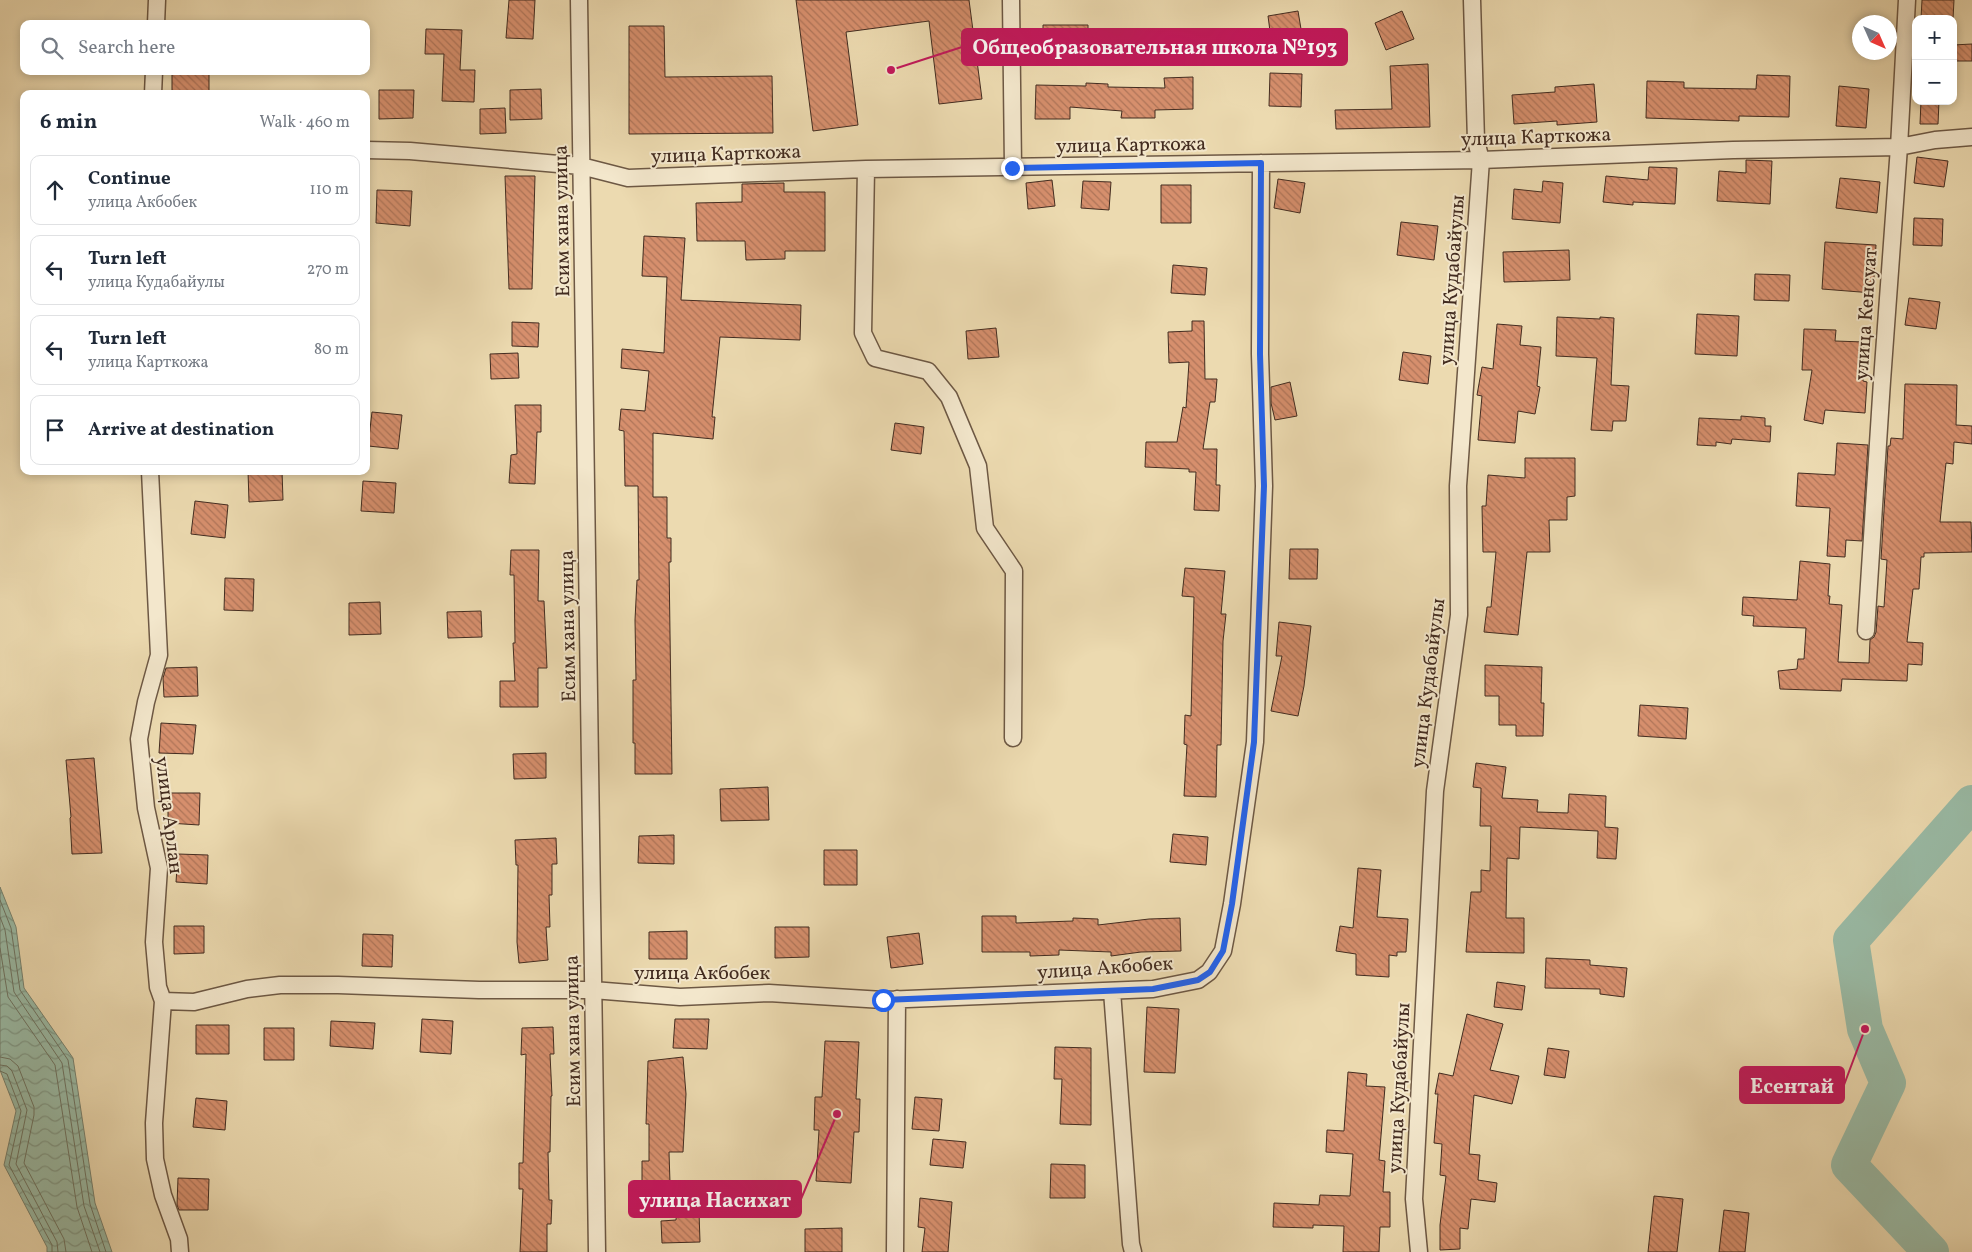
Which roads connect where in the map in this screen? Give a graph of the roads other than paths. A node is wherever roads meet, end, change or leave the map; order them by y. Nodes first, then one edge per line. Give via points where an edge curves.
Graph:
1 (157, 0) edge
2 (579, 0) edge
3 (1011, 0) edge
4 (1472, 0) edge
5 (1907, 0) edge
6 (156, 20) edge
7 (154, 75) edge
8 (153, 90) edge
9 (1972, 137) edge
10 (1899, 147) junction
11 (370, 150) edge
12 (1481, 160) junction
13 (1261, 163) junction
14 (581, 166) junction
15 (1012, 168) junction
16 (866, 169) junction
17 (150, 475) edge
18 (1866, 631) dead end
19 (1014, 738) dead end
20 (593, 990) junction
21 (1112, 991) junction
22 (897, 999) junction
23 (163, 1001) junction
24 (180, 1252) edge
25 (597, 1252) edge
26 (895, 1252) edge
27 (1133, 1252) edge
28 (1419, 1252) edge

1 - 6 street
2 - 14 street, Есим хана улица
3 - 15 street
4 - 12 street, улица Кудабайулы via 1476,141
5 - 10 street, улица Кенсуат
7 - 8 street
9 - 10 street, улица Карткожа
10 - 12 street, улица Карткожа
10 - 18 street, улица Кенсуат
11 - 14 street, улица Карткожа
12 - 13 street, улица Карткожа
12 - 28 street, улица Кудабайулы via 1458,486 1459,615 1435,800 1414,1199
13 - 15 street, улица Карткожа
13 - 21 street, улица Акбобек via 1260,354 1264,486 1254,742 1232,904 1223,951 1210,972 1198,980 1153,989
14 - 16 street, улица Карткожа via 628,178
14 - 20 street, Есим хана улица
15 - 16 street, улица Карткожа
16 - 19 street via 863,333 875,358 928,371 949,397 978,466 985,528 1014,571
17 - 23 street, улица Арлан via 159,655 139,739 146,808 159,868 154,942 158,987
20 - 22 street, улица Акбобек via 680,997 768,993
20 - 23 street, улица Акбобек via 280,986 247,989 194,1002
20 - 25 street, Есим хана улица
21 - 22 street, улица Акбобек
21 - 27 street
22 - 26 street
23 - 24 street, улица Арлан via 154,1123 155,1159

